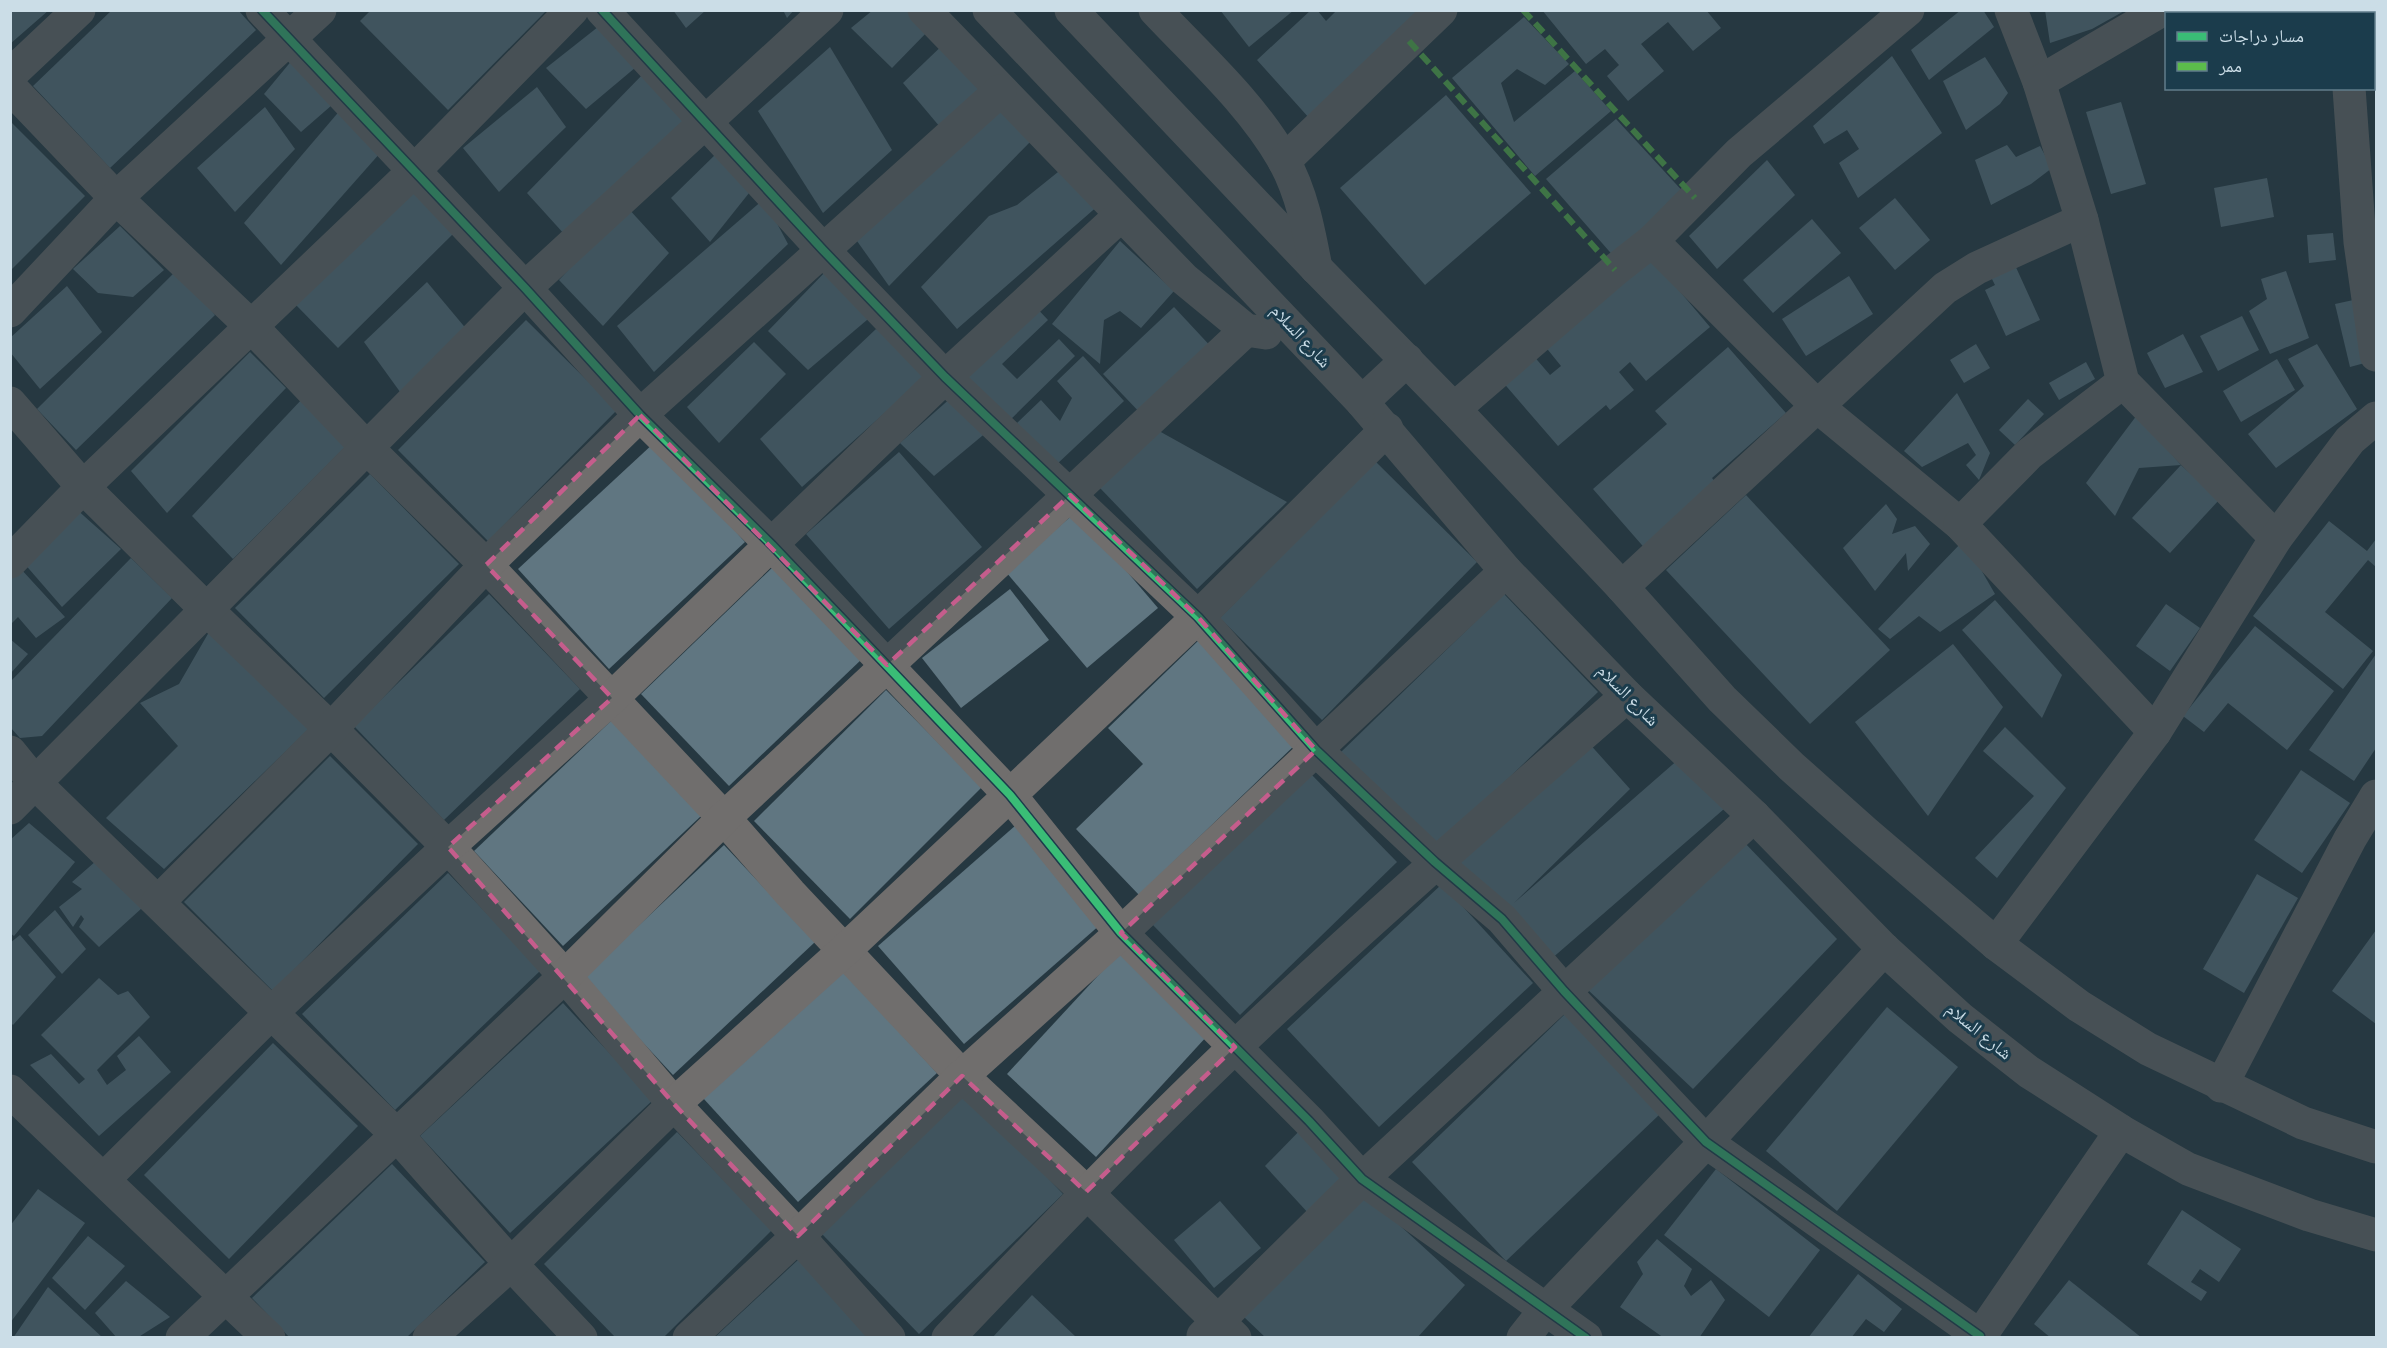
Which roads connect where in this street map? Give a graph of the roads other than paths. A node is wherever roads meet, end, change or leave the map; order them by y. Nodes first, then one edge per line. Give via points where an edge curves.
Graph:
1 (79, 10) edge
2 (262, 10) edge
3 (320, 10) edge
4 (572, 10) edge
5 (602, 10) edge
6 (827, 10) edge
7 (924, 10) edge
8 (989, 10) edge
9 (1071, 10) edge
10 (1155, 10) edge
11 (1441, 10) edge
12 (1908, 10) edge
13 (2011, 10) edge
14 (2162, 10) edge
15 (289, 40) junction
16 (10, 75) edge
17 (2039, 82) junction
18 (10, 87) edge
19 (2349, 90) edge
20 (1000, 91) junction
21 (706, 123) junction
22 (1284, 161) junction
23 (414, 171) junction
24 (116, 198) junction
25 (1121, 214) junction
26 (2082, 220) junction
27 (1652, 241) junction
28 (823, 250) junction
29 (1316, 268) junction
30 (525, 288) junction
31 (10, 311) edge
32 (252, 327) junction
33 (1246, 330) junction
34 (1295, 330) junction
35 (2376, 355) edge
36 (1407, 360) junction
37 (945, 377) junction
38 (2123, 382) junction
39 (1362, 402) junction
40 (10, 403) edge
41 (1818, 407) junction
42 (1454, 409) junction
43 (640, 415) junction
44 (2376, 418) edge
45 (1387, 429) junction
46 (366, 447) junction
47 (84, 487) junction
48 (1070, 495) junction
49 (1960, 524) junction
50 (2276, 538) junction
51 (772, 545) junction
52 (10, 562) edge
53 (486, 565) junction
54 (1506, 571) junction
55 (1622, 588) junction
56 (206, 609) junction
57 (1198, 617) junction
58 (887, 665) junction
59 (1627, 696) junction
60 (612, 698) junction
61 (331, 729) junction
62 (2155, 732) junction
63 (1316, 750) junction
64 (10, 752) edge
65 (36, 784) junction
66 (1010, 795) junction
67 (2376, 796) edge
68 (10, 808) edge
69 (1754, 816) junction
70 (724, 818) junction
71 (448, 847) junction
72 (1435, 862) junction
73 (158, 902) junction
74 (1121, 933) junction
75 (1996, 944) junction
76 (1884, 949) junction
77 (845, 950) junction
78 (565, 976) junction
79 (1564, 991) junction
80 (271, 1013) junction
81 (1235, 1047) junction
82 (962, 1076) junction
83 (2221, 1086) junction
84 (10, 1092) edge
85 (674, 1104) junction
86 (22, 1112) edge
87 (2121, 1131) junction
88 (397, 1135) junction
89 (1706, 1142) junction
90 (2376, 1147) edge
91 (104, 1179) junction
92 (1362, 1179) junction
93 (1086, 1192) junction
94 (2376, 1235) edge
95 (798, 1236) junction
96 (511, 1264) junction
97 (226, 1296) junction
98 (1545, 1310) junction
99 (1218, 1332) edge
100 (1980, 1337) edge
101 (182, 1338) edge
102 (269, 1338) edge
103 (429, 1338) edge
104 (580, 1338) edge
105 (689, 1338) edge
106 (889, 1338) edge
107 (948, 1338) edge
108 (1523, 1338) edge
109 (1586, 1338) edge

1 - 16 street
2 - 15 street
3 - 15 street
4 - 23 street
5 - 21 street
6 - 21 street
7 - 20 street
8 - 34 street, شارع السلام
9 - 29 street
10 - 22 street via 1253,113
11 - 22 street
12 - 27 street via 1739,153
13 - 17 street
14 - 17 street
15 - 23 street
15 - 24 street
17 - 26 street
18 - 24 street
19 - 35 street via 2360,242
20 - 25 street
20 - 28 street
21 - 28 street
21 - 30 street
22 - 29 street via 1305,212
23 - 30 street
23 - 32 street
24 - 31 street
24 - 32 street
25 - 33 street via 1184,279
25 - 37 street
26 - 38 street
26 - 41 street via 1977,268 1945,288
27 - 41 street
27 - 42 street
28 - 37 street
28 - 43 street
29 - 36 street
30 - 43 street
30 - 46 street
32 - 46 street
32 - 47 street
33 - 34 street via 1269,334
33 - 48 street
34 - 39 street, شارع السلام
36 - 39 street
36 - 42 street
37 - 48 street
37 - 51 street
38 - 49 street via 2029,454
38 - 50 street
39 - 45 street, شارع السلام
40 - 47 street
41 - 49 street
41 - 55 street
42 - 55 street
43 - 51 street
43 - 53 street
44 - 50 street via 2344,447
45 - 54 street, شارع السلام
45 - 57 street
46 - 53 street
46 - 56 street
47 - 52 street
47 - 56 street
48 - 57 street
48 - 58 street
49 - 62 street
50 - 62 street
51 - 58 street
51 - 60 street
53 - 60 street
53 - 61 street
54 - 59 street, شارع السلام
54 - 63 street
55 - 75 street via 1722,699 1792,767
56 - 61 street
56 - 65 street
57 - 63 street
57 - 66 street
58 - 66 street
58 - 70 street
59 - 69 street, شارع السلام
59 - 72 street
60 - 70 street
60 - 71 street
61 - 71 street
61 - 73 street
62 - 75 street
63 - 72 street
63 - 74 street
64 - 65 street
65 - 68 street
65 - 73 street
66 - 74 street
66 - 77 street
67 - 83 street
69 - 76 street, شارع السلام
69 - 79 street
70 - 77 street
70 - 78 street
71 - 78 street
71 - 80 street
72 - 79 street via 1502,920
72 - 81 street
73 - 80 street
74 - 81 street
74 - 82 street
75 - 83 street via 2079,1006 2148,1049
76 - 87 street, شارع السلام via 1960,1018 2029,1072
76 - 89 street
77 - 82 street
77 - 85 street
78 - 85 street
78 - 88 street
79 - 89 street
79 - 92 street
80 - 88 street
80 - 91 street
81 - 92 street
81 - 93 street
82 - 93 street
82 - 95 street
83 - 90 street via 2303,1123
84 - 86 street
85 - 95 street
85 - 96 street
86 - 91 street
87 - 94 street, شارع السلام via 2188,1169 2309,1215
87 - 100 street
88 - 96 street
88 - 97 street
89 - 98 street
89 - 100 street
91 - 97 street
92 - 98 street
92 - 99 street
93 - 99 street
93 - 107 street
95 - 105 street
95 - 106 street
96 - 103 street
96 - 104 street
97 - 101 street
97 - 102 street
98 - 108 street
98 - 109 street

